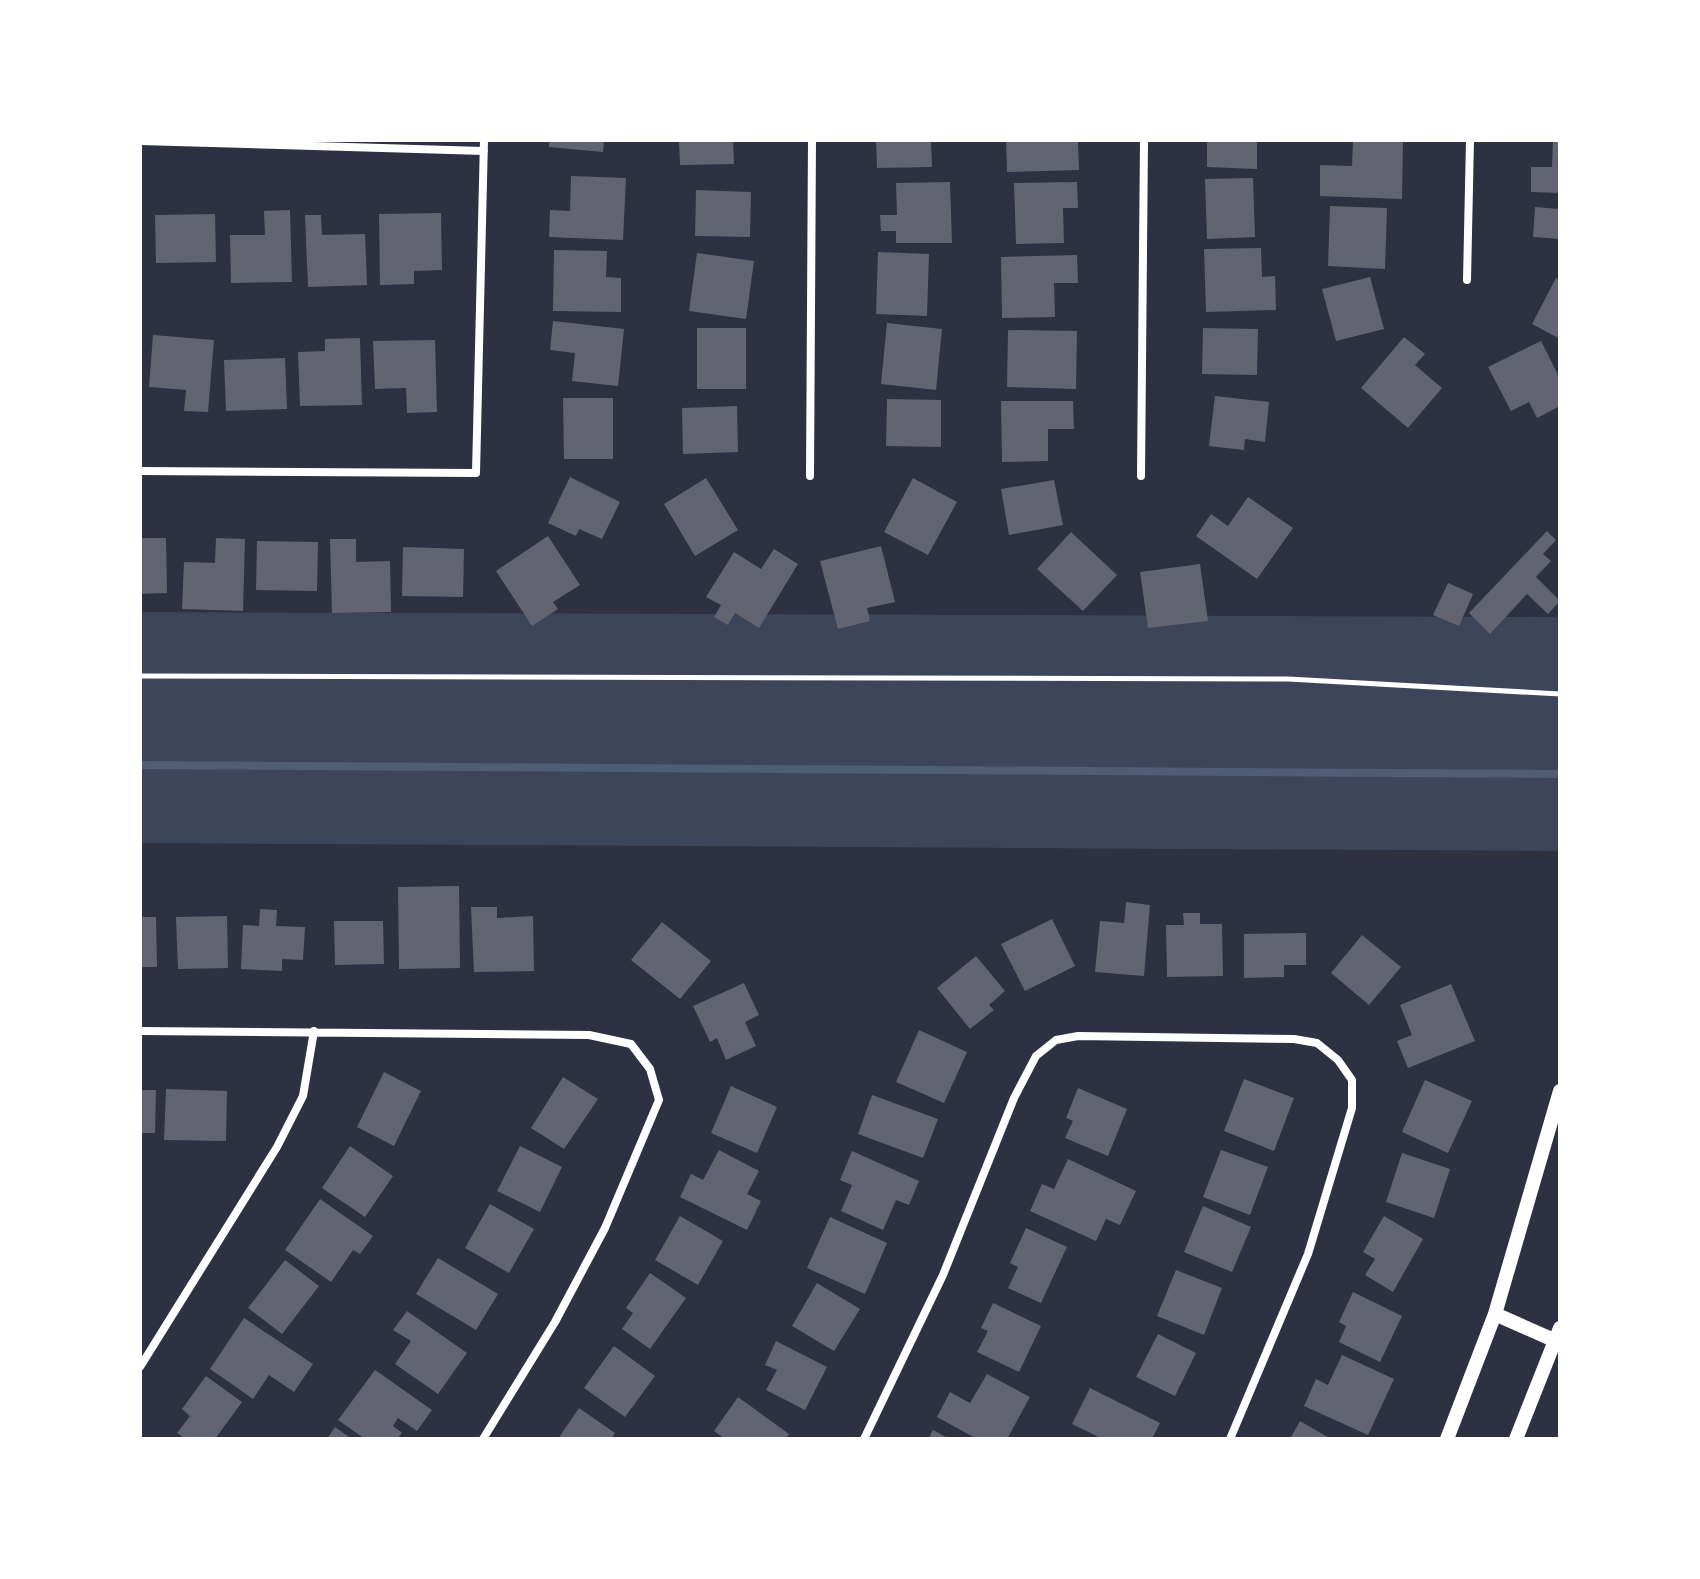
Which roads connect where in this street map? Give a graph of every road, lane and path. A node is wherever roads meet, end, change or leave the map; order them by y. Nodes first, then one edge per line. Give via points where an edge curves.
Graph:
1 (484, 140) edge
2 (812, 140) edge
3 (1144, 140) edge
4 (1470, 140) edge
5 (140, 141) edge
6 (484, 151) junction
7 (1467, 280) dead end
8 (140, 471) edge
9 (810, 476) dead end
10 (1141, 476) dead end
11 (140, 676) edge
12 (1560, 694) edge
13 (140, 1031) edge
14 (314, 1031) junction
15 (1560, 1091) edge
16 (1495, 1314) junction
17 (1558, 1335) edge
18 (140, 1367) edge
19 (483, 1439) edge
20 (864, 1439) edge
21 (1230, 1439) edge
22 (1447, 1439) edge
23 (1516, 1439) edge

1 - 6 street
2 - 9 street
3 - 10 street
4 - 7 street
5 - 6 street
6 - 8 street via 476,473
11 - 12 path via 1288,679
13 - 14 street
14 - 18 street via 303,1096 277,1147
14 - 19 street via 589,1035 631,1044 650,1069 659,1100 640,1151 555,1322
15 - 16 street
16 - 17 street
16 - 22 street
17 - 23 street
20 - 21 street via 943,1275 1036,1056 1056,1040 1317,1043 1352,1080 1352,1108 1308,1254

